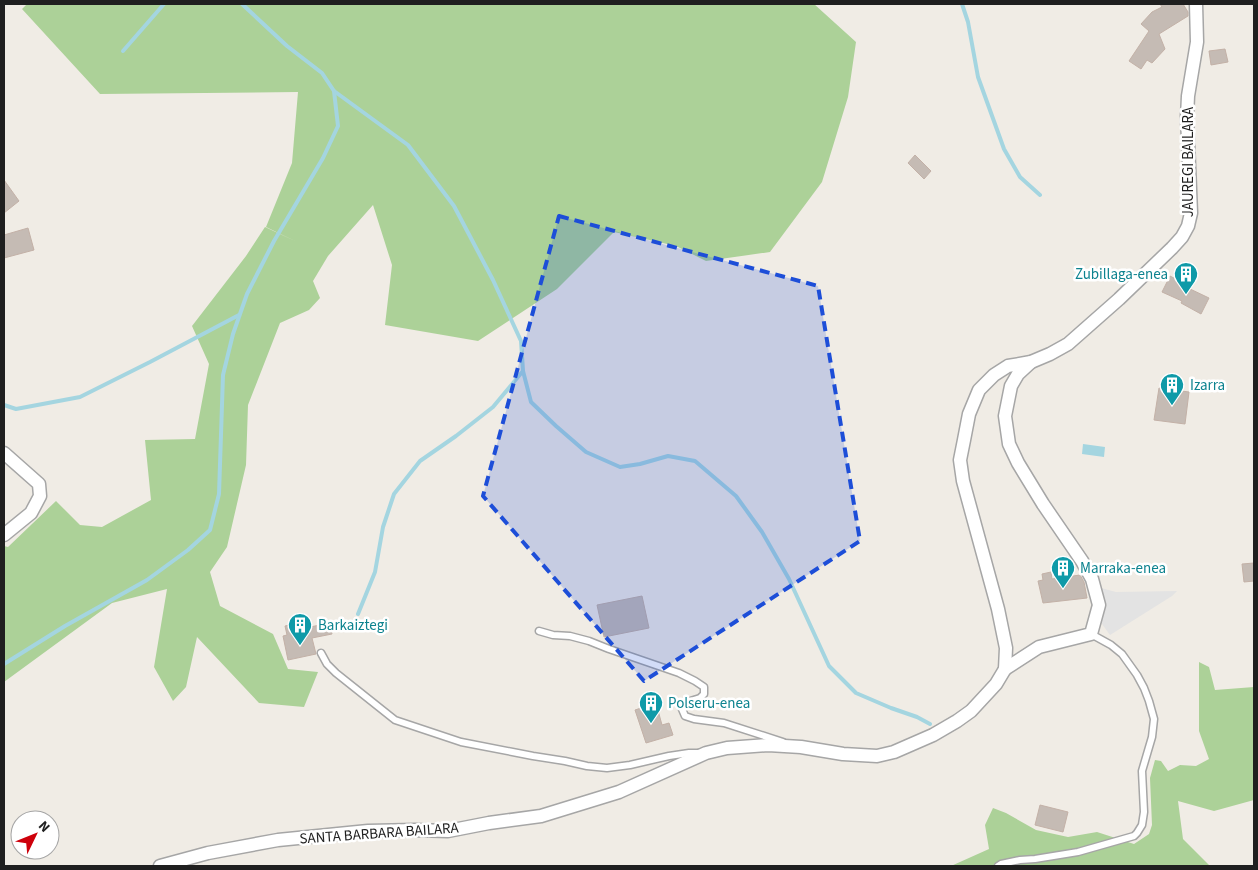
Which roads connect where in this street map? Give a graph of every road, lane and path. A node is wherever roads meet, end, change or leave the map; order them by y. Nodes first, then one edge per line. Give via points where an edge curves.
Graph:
1 (1196, 4) edge
2 (1032, 362) junction
3 (4, 453) edge
4 (4, 535) edge
5 (539, 631) dead end
6 (1091, 634) junction
7 (321, 653) dead end
8 (1006, 670) junction
9 (801, 747) junction
10 (706, 753) junction
11 (160, 866) edge
12 (998, 866) edge

1 - 2 street, JAUREGI BAILARA via 1197,42 1187,117 1191,213 1188,226 1172,248 1112,306 1068,344
2 - 6 street via 1018,374 1011,386 1005,416 1009,444 1092,579 1099,605
2 - 8 street, JAUREGI BAILARA via 1008,366 979,390 960,460 998,609 1006,648
3 - 4 street via 39,484 40,496 31,513
5 - 9 lane via 589,641 695,681 704,687 704,694 687,702 682,709 685,716 724,723
6 - 8 street, SANTA BARBARA BAILARA via 1039,647
6 - 12 lane via 1122,654 1137,675 1149,701 1154,720 1142,771 1142,825 1134,836 1086,850
7 - 10 lane via 336,673 395,720 461,742 607,768 679,754
8 - 9 street, SANTA BARBARA BAILARA via 958,721 894,752 877,756
9 - 10 street, SANTA BARBARA BAILARA via 727,748
10 - 11 street, SANTA BARBARA BAILARA via 619,792 541,816 448,831 368,831 278,840

